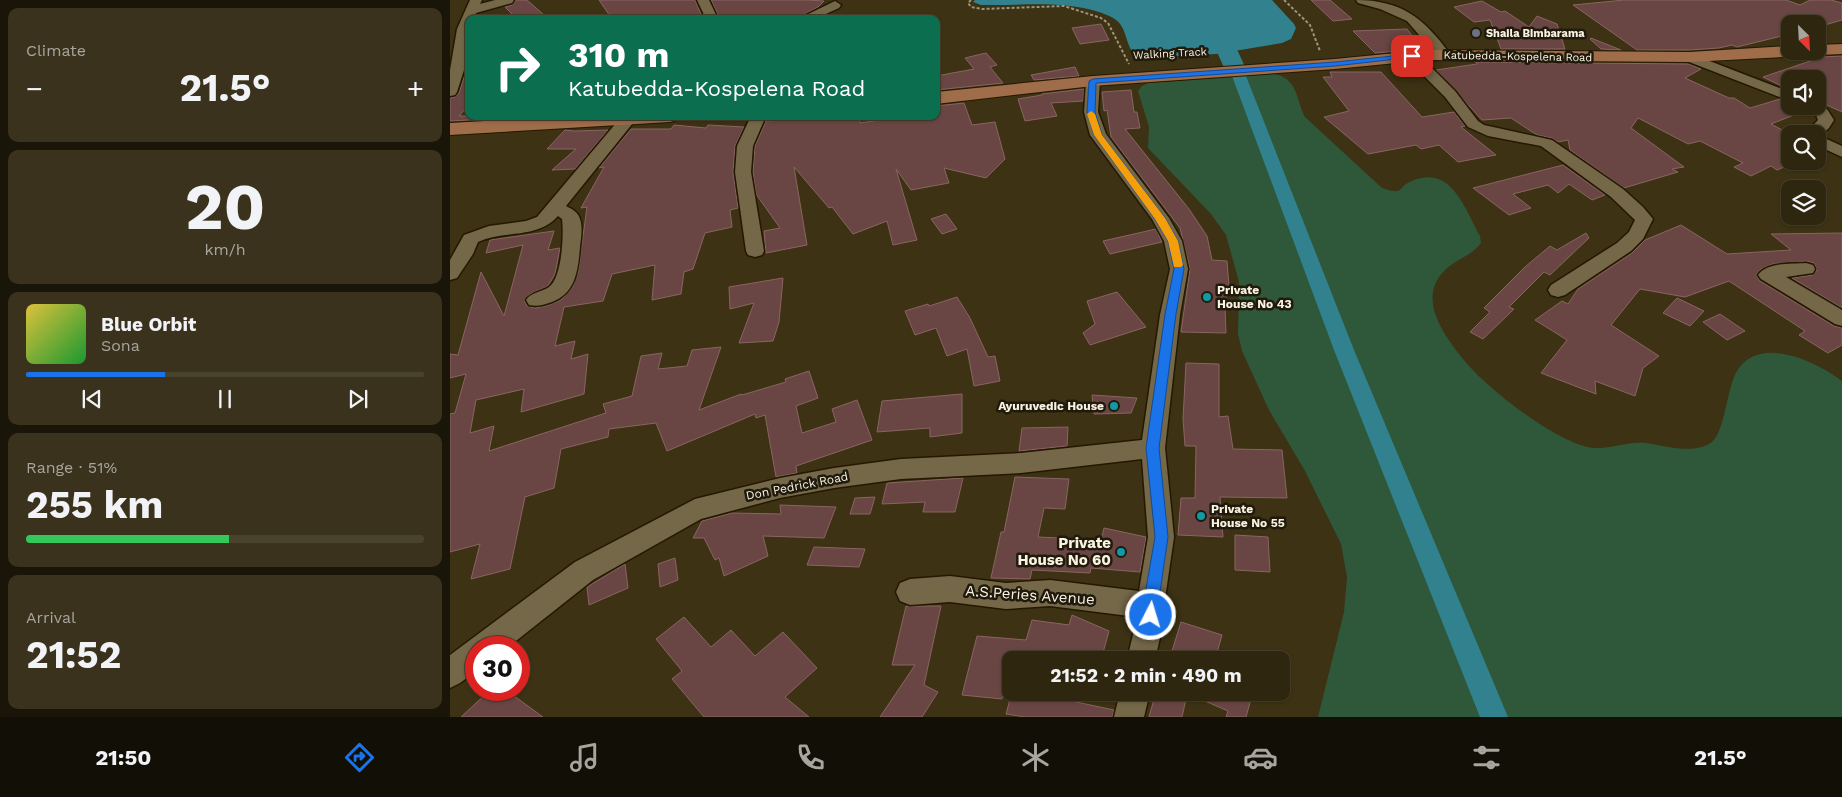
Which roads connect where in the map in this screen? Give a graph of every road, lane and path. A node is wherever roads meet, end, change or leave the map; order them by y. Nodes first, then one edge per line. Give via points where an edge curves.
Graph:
1 (508, 0) edge
2 (703, 0) edge
3 (971, 0) edge
4 (1284, 0) edge
5 (1362, 0) edge
6 (473, 5) edge
7 (835, 5) dead end
8 (710, 15) edge
9 (813, 15) edge
10 (465, 24) edge
11 (1842, 49) edge
12 (1826, 50) edge
13 (1310, 51) dead end
14 (1781, 52) edge
15 (1443, 54) junction
16 (1412, 56) junction
17 (1689, 57) junction
18 (1129, 64) dead end
19 (1093, 81) junction
20 (450, 92) edge
21 (1781, 94) edge
22 (940, 98) edge
23 (596, 120) edge
24 (626, 120) edge
25 (757, 120) edge
26 (450, 129) edge
27 (1826, 144) edge
28 (1842, 152) edge
29 (555, 208) junction
30 (755, 251) dead end
31 (1806, 269) dead end
32 (450, 274) edge
33 (1558, 290) dead end
34 (536, 300) dead end
35 (1842, 319) edge
36 (1153, 448) junction
37 (910, 592) dead end
38 (1150, 606) junction
39 (500, 636) edge
40 (1144, 651) edge
41 (465, 661) edge
42 (450, 673) edge
43 (1133, 701) edge
44 (1129, 717) edge

1 - 6 street
2 - 8 street
3 - 18 path, Walking Track via 968,3 971,7 982,9 1064,6 1101,18 1108,23
4 - 13 path via 1310,25 1320,51
5 - 15 street via 1410,18
7 - 9 street
10 - 20 street
11 - 12 main road
14 - 17 main road, Katubedda-Kospelena Road
15 - 16 main road, Katubedda-Kospelena Road
15 - 17 main road, Katubedda-Kospelena Road
16 - 19 main road, Katubedda-Kospelena Road
16 - 33 street via 1450,94 1473,124 1493,133 1546,143 1617,193 1644,219 1638,235 1624,247
17 - 21 street
19 - 22 main road, Katubedda-Kospelena Road
19 - 36 street via 1091,112 1098,135 1160,218 1173,241 1179,269
23 - 26 main road
24 - 29 street
25 - 30 street via 745,146 743,172
27 - 28 street
29 - 32 street via 547,218 534,225 490,230 470,238 464,254
29 - 34 street via 571,219 566,278 551,295
31 - 35 street via 1768,275
36 - 38 street via 1162,537
36 - 39 street, Don Pedrick Road via 1021,463 901,469 834,478 695,510 584,571
37 - 38 street, A.S.Peries Avenue via 950,588 1006,596 1050,593
38 - 40 street
41 - 42 street
43 - 44 street

